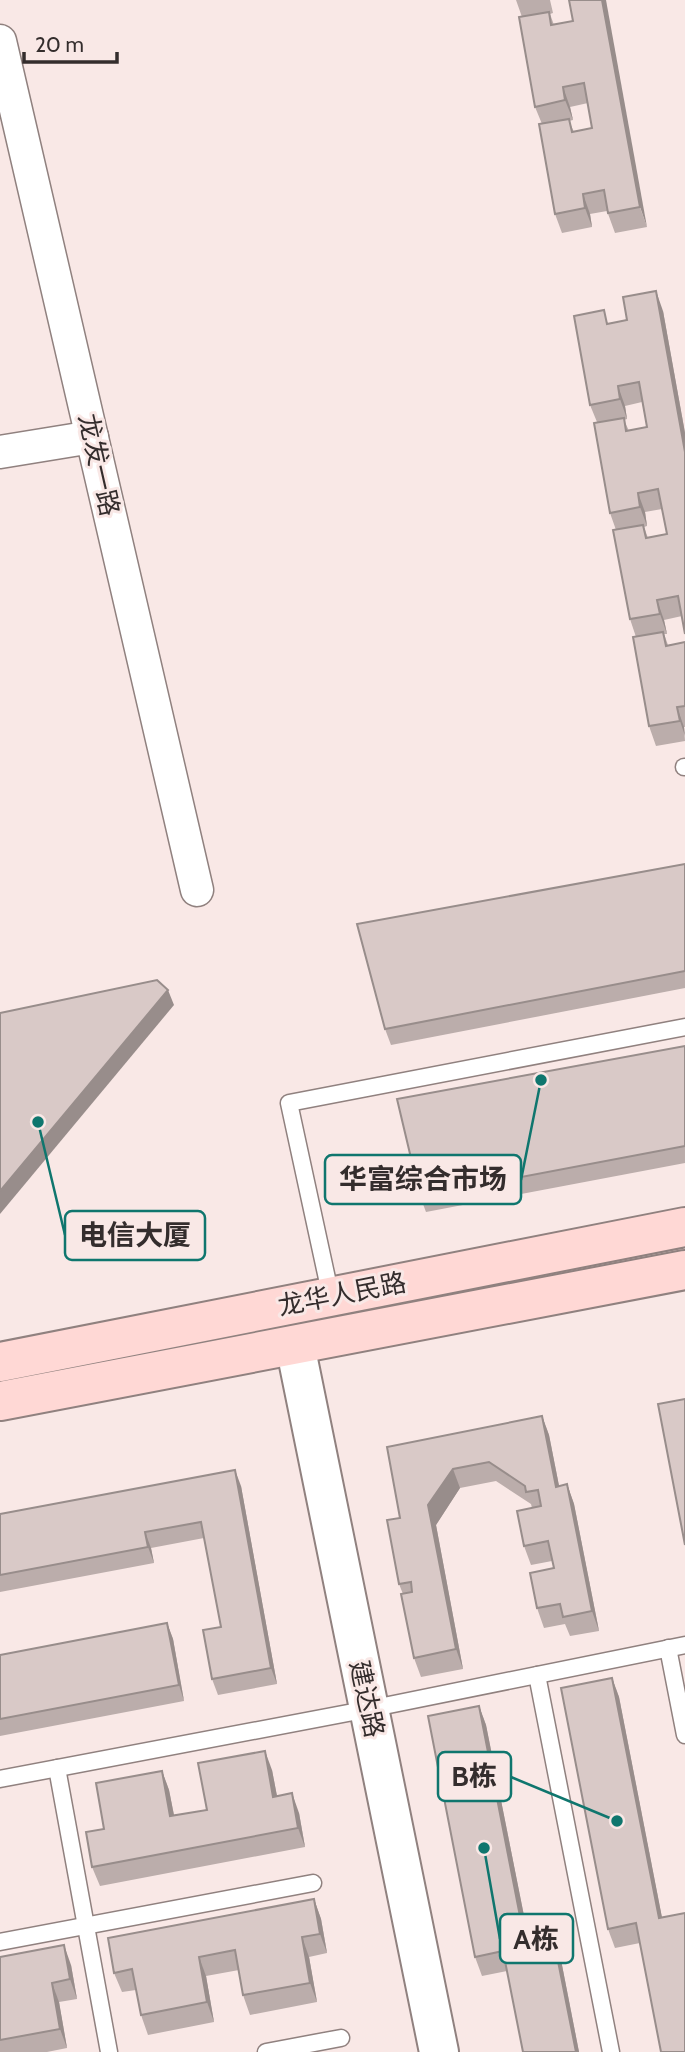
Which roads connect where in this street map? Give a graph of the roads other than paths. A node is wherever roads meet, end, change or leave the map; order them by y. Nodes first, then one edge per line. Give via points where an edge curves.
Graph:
1 (0, 41) edge
2 (92, 437) junction
3 (0, 452) edge
4 (197, 890) dead end
5 (685, 1027) edge
6 (685, 1227) edge
7 (685, 1270) edge
8 (331, 1297) junction
9 (295, 1345) junction
10 (0, 1362) edge
11 (0, 1401) edge
12 (685, 1645) edge
13 (668, 1648) junction
14 (537, 1675) junction
15 (369, 1709) junction
16 (685, 1735) edge
17 (57, 1768) junction
18 (0, 1779) edge
19 (313, 1883) dead end
20 (86, 1926) junction
21 (0, 1942) edge
22 (341, 2038) dead end
23 (109, 2052) edge
24 (265, 2052) edge
25 (439, 2052) edge
26 (611, 2052) edge

1 - 2 street, 龙发一路
2 - 3 street
2 - 4 street, 龙发一路
5 - 8 lane via 289,1103
6 - 8 main road, 龙华人民路
7 - 9 main road, 龙华人民路
8 - 10 main road, 龙华人民路
9 - 11 main road, 龙华人民路
9 - 15 street, 建达路
12 - 13 lane
13 - 14 lane
13 - 16 lane
14 - 15 lane
14 - 26 lane
15 - 17 lane
15 - 25 street, 建达路
17 - 18 lane
17 - 20 lane
19 - 20 lane
20 - 21 lane
20 - 23 lane
22 - 24 lane

